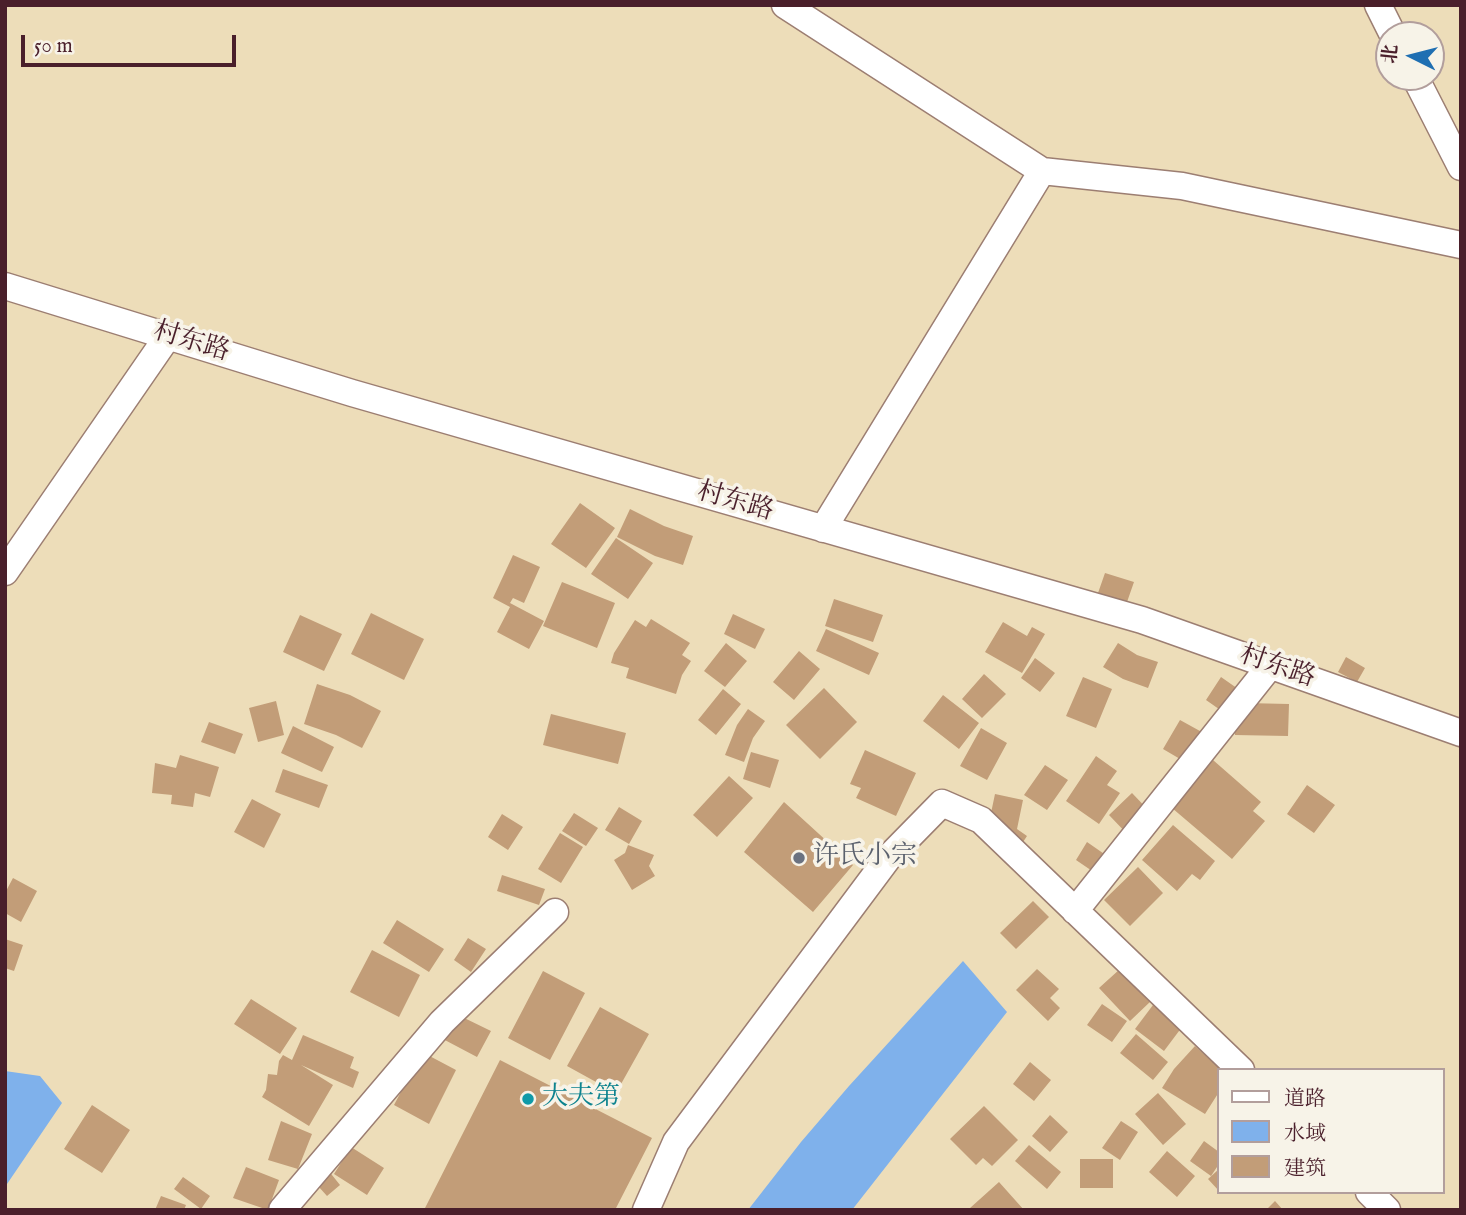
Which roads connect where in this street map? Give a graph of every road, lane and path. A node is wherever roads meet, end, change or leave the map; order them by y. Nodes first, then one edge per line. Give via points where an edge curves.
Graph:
1 (785, 5) edge
2 (1378, 5) edge
3 (1386, 21) edge
4 (1422, 91) edge
5 (1461, 167) edge
6 (1042, 171) junction
7 (1461, 245) edge
8 (5, 286) edge
9 (168, 336) junction
10 (823, 529) junction
11 (5, 572) edge
12 (1270, 666) junction
13 (1461, 733) edge
14 (1075, 911) junction
15 (555, 912) dead end
16 (1239, 1068) edge
17 (1371, 1194) edge
18 (282, 1210) edge
19 (646, 1210) edge
20 (1387, 1210) edge

1 - 6 street
2 - 3 street
4 - 5 street
6 - 7 street via 1182,186
6 - 10 street
8 - 9 street, 村东路
9 - 10 street, 村东路
9 - 11 street
10 - 12 street, 村东路 via 1142,620
12 - 13 street, 村东路
12 - 14 street
14 - 16 street
14 - 19 street via 981,820 943,803 888,858 676,1142
15 - 18 street via 442,1022
17 - 20 street

